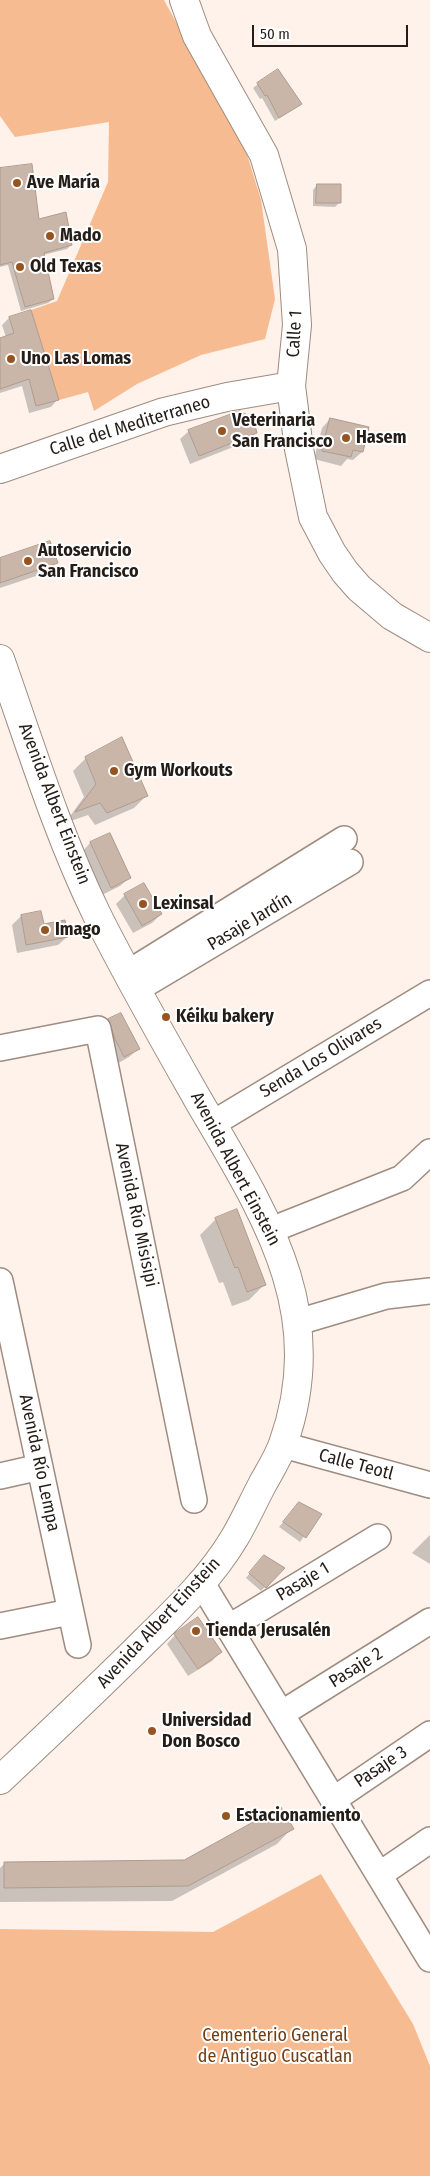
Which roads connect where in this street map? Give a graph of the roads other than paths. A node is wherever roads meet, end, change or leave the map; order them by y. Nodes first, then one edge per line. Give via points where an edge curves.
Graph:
1 (184, 0) edge
2 (291, 386) junction
3 (0, 469) edge
4 (430, 638) edge
5 (0, 659) edge
6 (347, 850) dead end
7 (139, 977) junction
8 (430, 993) edge
9 (0, 1048) edge
10 (212, 1124) junction
11 (430, 1152) edge
12 (271, 1230) junction
13 (0, 1281) edge
14 (430, 1291) edge
15 (298, 1322) junction
16 (4, 1324) edge
17 (283, 1445) junction
18 (40, 1468) junction
19 (0, 1476) edge
20 (430, 1485) edge
21 (194, 1500) dead end
22 (378, 1536) dead end
23 (201, 1582) junction
24 (70, 1612) junction
25 (430, 1621) edge
26 (0, 1626) edge
27 (228, 1628) junction
28 (78, 1646) dead end
29 (281, 1714) junction
30 (430, 1734) edge
31 (0, 1780) edge
32 (333, 1800) junction
33 (430, 1840) edge
34 (379, 1875) junction
35 (430, 1959) edge

1 - 2 street, Calle 1 via 197,36 264,154 292,249 297,325
2 - 3 street, Calle del Mediterraneo via 164,412
2 - 4 street, Calle 1 via 307,495 322,536 345,572 374,602
5 - 7 street, Avenida Albert Einstein via 56,819 96,913
6 - 7 street, Pasaje Jardín
7 - 10 street, Avenida Albert Einstein
8 - 10 street, Senda Los Olivares
9 - 21 street, Avenida Río Misisipi via 98,1029
10 - 12 street, Avenida Albert Einstein
11 - 12 street via 402,1178
12 - 15 street, Avenida Albert Einstein via 290,1281
13 - 16 street, Avenida Río Lempa
14 - 15 street via 386,1296
15 - 17 street, Avenida Albert Einstein via 300,1361 297,1389
16 - 18 street, Avenida Río Lempa
17 - 20 street, Calle Teotl
17 - 23 street, Avenida Albert Einstein via 235,1538
18 - 19 street
18 - 24 street, Avenida Río Lempa
22 - 27 street, Pasaje 1
23 - 27 street
23 - 31 street, Avenida Albert Einstein via 106,1680
24 - 26 street
24 - 28 street, Avenida Río Lempa
25 - 29 street, Pasaje 2
27 - 29 street
29 - 32 street
30 - 32 street, Pasaje 3
32 - 34 street
33 - 34 street
34 - 35 street

